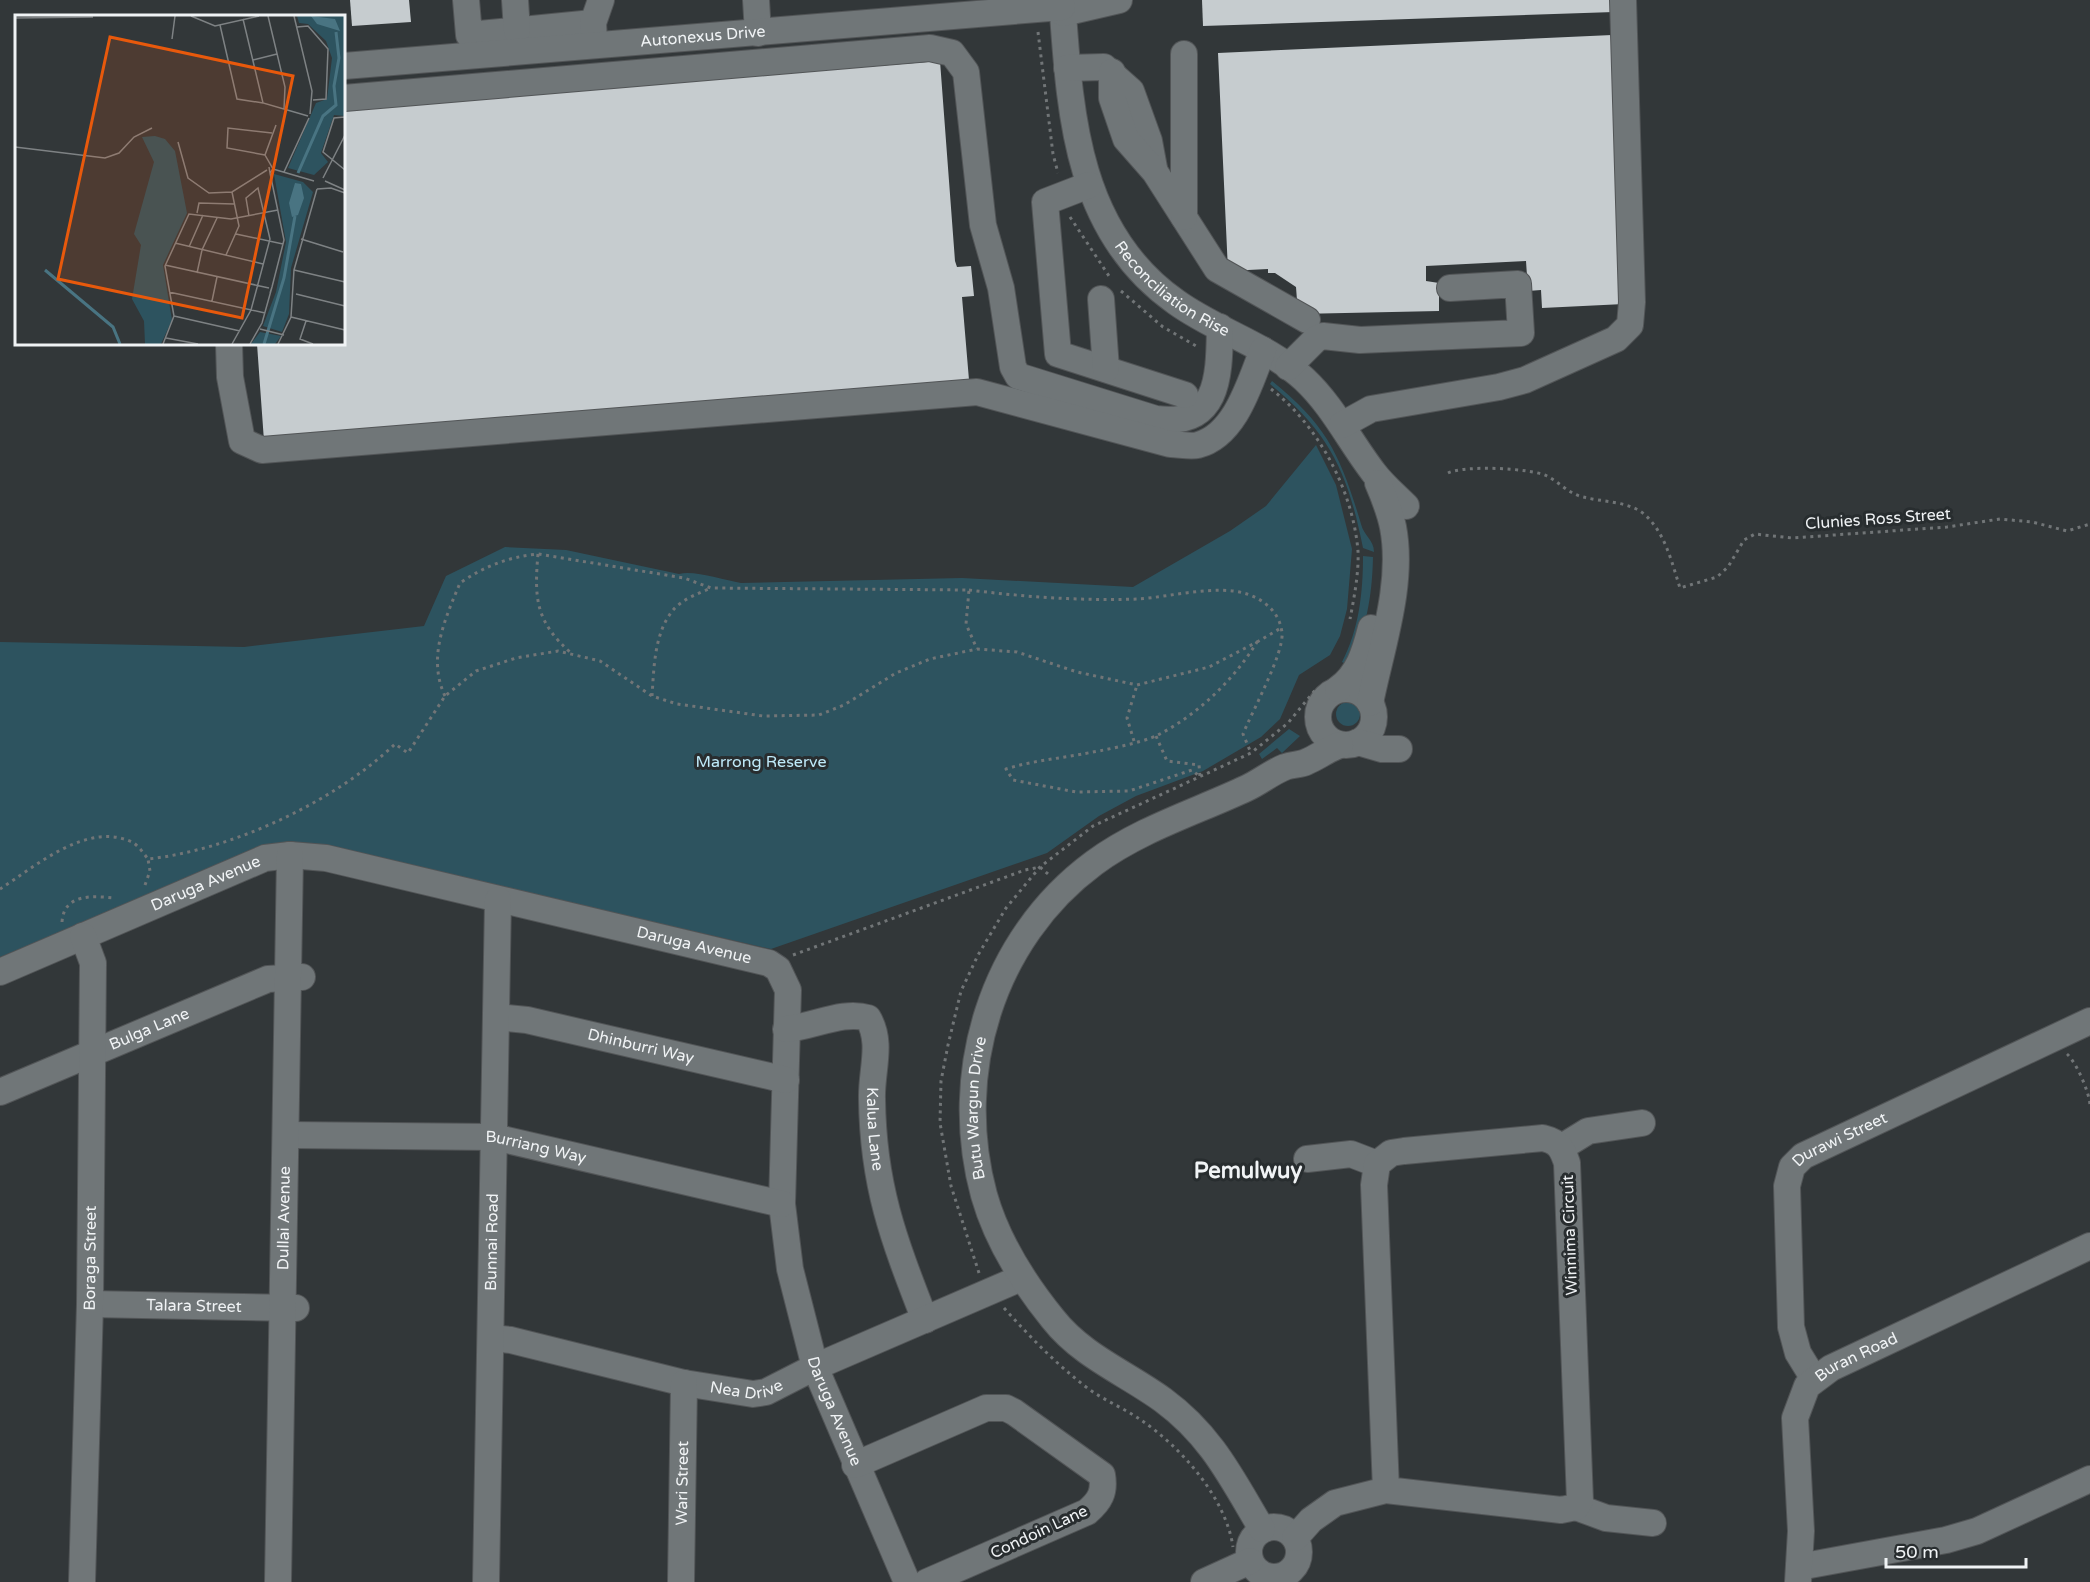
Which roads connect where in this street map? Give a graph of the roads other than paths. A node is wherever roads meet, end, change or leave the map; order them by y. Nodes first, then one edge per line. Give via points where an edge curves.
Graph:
1 (466, 0) edge
2 (515, 0) edge
3 (756, 0) edge
4 (1623, 0) edge
5 (1107, 2) edge
6 (1062, 7) edge
7 (596, 23) edge
8 (518, 31) junction
9 (758, 33) junction
10 (1184, 54) dead end
11 (345, 66) edge
12 (1067, 68) junction
13 (345, 98) edge
14 (1089, 185) junction
15 (1184, 217) junction
16 (1450, 288) dead end
17 (1101, 299) dead end
18 (1307, 320) dead end
19 (1220, 327) junction
20 (229, 345) edge
21 (1263, 350) junction
22 (1288, 367) junction
23 (1106, 369) junction
24 (1185, 395) dead end
25 (1342, 425) junction
26 (1375, 474) junction
27 (1406, 506) dead end
28 (1331, 685) junction
29 (1372, 712) junction
30 (1317, 718) junction
31 (1349, 743) junction
32 (1286, 767) junction
33 (297, 855) junction
34 (498, 900) junction
35 (72, 932) junction
36 (0, 972) edge
37 (295, 977) junction
38 (496, 1017) junction
39 (2090, 1021) edge
40 (786, 1029) junction
41 (92, 1053) junction
42 (786, 1080) junction
43 (0, 1092) edge
44 (1642, 1123) dead end
45 (293, 1136) junction
46 (494, 1137) junction
47 (1562, 1147) junction
48 (1307, 1159) dead end
49 (1377, 1164) junction
50 (782, 1204) junction
51 (2090, 1246) edge
52 (1021, 1278) junction
53 (90, 1304) junction
54 (290, 1307) junction
55 (925, 1320) junction
56 (491, 1338) junction
57 (815, 1367) junction
58 (1814, 1379) junction
59 (684, 1383) junction
60 (855, 1465) junction
61 (2090, 1479) edge
62 (1386, 1490) junction
63 (1576, 1507) junction
64 (1653, 1522) dead end
65 (1262, 1529) junction
66 (1295, 1538) junction
67 (1242, 1564) junction
68 (1799, 1575) edge
69 (1280, 1579) edge
70 (82, 1582) edge
71 (278, 1582) edge
72 (292, 1582) edge
73 (486, 1582) edge
74 (681, 1582) edge
75 (907, 1582) edge
76 (927, 1582) edge
77 (1204, 1582) edge

1 - 8 street via 468,35
2 - 8 street
3 - 9 street
4 - 25 street via 1630,325 1616,339 1525,380 1371,409
5 - 6 street, Autonexus Drive
6 - 9 street, Autonexus Drive
6 - 12 street, Reconciliation Rise
7 - 8 street
7 - 9 street, Autonexus Drive
7 - 11 street, Autonexus Drive
10 - 15 street
12 - 14 street, Reconciliation Rise via 1074,126
12 - 15 street via 1104,67 1131,91 1149,141 1155,172
13 - 19 street via 930,48 952,52 966,72 983,225 1001,288 1013,367 1018,376 1156,419 1176,421 1194,416 1207,404 1219,377
14 - 19 street, Reconciliation Rise via 1101,215 1148,279 1176,303
14 - 23 street via 1045,202 1058,354
15 - 18 street via 1216,269
16 - 22 street via 1518,284 1521,333 1360,340 1323,336
17 - 23 street
19 - 21 street, Reconciliation Rise
20 - 21 street via 230,377 242,441 262,450 977,392 1170,444 1198,445 1218,435 1231,420
21 - 22 street, Reconciliation Rise
22 - 25 street, Reconciliation Rise via 1303,378
23 - 24 street
25 - 26 street, Reconciliation Rise
26 - 27 street, Reconciliation Rise
26 - 28 street, Butu Wargun Drive via 1383,514 1379,593 1367,646 1349,681
26 - 29 street via 1394,529 1395,564
28 - 29 street via 1356,690
28 - 30 street, Butu Wargun Drive
29 - 31 street, Butu Wargun Drive via 1371,729
29 - 31 street via 1399,749
30 - 31 street via 1325,736
30 - 32 street, Butu Wargun Drive via 1312,735
31 - 32 street, Butu Wargun Drive via 1305,763
32 - 52 street, Butu Wargun Drive via 1159,826 1095,862 1063,890 1030,929 1002,975 975,1057 974,1150 985,1198
33 - 34 street, Daruga Avenue via 326,858
33 - 35 street, Daruga Avenue via 265,858
33 - 37 street, Dullai Avenue
34 - 38 street, Bunnai Road
34 - 40 street, Daruga Avenue via 769,963 777,969 788,990
35 - 36 street, Daruga Avenue
35 - 41 street, Boraga Street via 93,963
37 - 41 street, Bulga Lane via 268,979
37 - 45 street, Dullai Avenue
38 - 42 street, Dhinburri Way via 527,1020
38 - 46 street, Bunnai Road
39 - 58 street, Durawi Street via 1803,1156 1792,1167 1787,1186 1791,1327 1798,1353
40 - 42 street, Daruga Avenue
40 - 55 street, Kalua Lane via 850,1015 868,1018 874,1028 877,1038 872,1136 877,1172 898,1252
41 - 43 street, Bulga Lane
41 - 53 street, Boraga Street
42 - 50 street, Daruga Avenue
44 - 47 street via 1588,1131
45 - 46 street, Burriang Way
45 - 54 street, Dullai Avenue
46 - 50 street, Burriang Way
46 - 56 street, Bunnai Road
47 - 49 street via 1543,1138 1404,1150 1391,1153
47 - 63 street, Winnima Circuit via 1567,1163 1580,1478 1580,1501
48 - 49 street via 1350,1154
49 - 62 street via 1374,1185
50 - 57 street, Daruga Avenue via 790,1269
51 - 58 street, Buran Road
52 - 55 street, Nea Drive
52 - 65 street, Butu Wargun Drive via 1055,1323 1096,1359 1162,1399 1193,1427 1217,1452
53 - 54 street, Talara Street
53 - 70 street, Boraga Street
54 - 71 street, Dullai Avenue
54 - 72 street, Dullai Avenue
55 - 57 street, Nea Drive
56 - 59 street, Nea Drive
56 - 73 street, Bunnai Road
57 - 59 street, Nea Drive via 766,1392 753,1394
57 - 60 street, Daruga Avenue
58 - 68 street, Buran Road via 1802,1395 1795,1418 1801,1531
59 - 74 street, Wari Street
60 - 75 street, Daruga Avenue
60 - 76 street, Condoin Lane via 996,1407 1014,1412 1102,1475 1101,1497 1087,1512
61 - 68 street via 1986,1527
62 - 63 street via 1561,1510
62 - 66 street via 1335,1503 1311,1520
63 - 64 street via 1606,1518
65 - 66 street via 1280,1527
65 - 67 street via 1250,1543
66 - 69 street via 1299,1547 1295,1565
67 - 69 street
67 - 77 street

